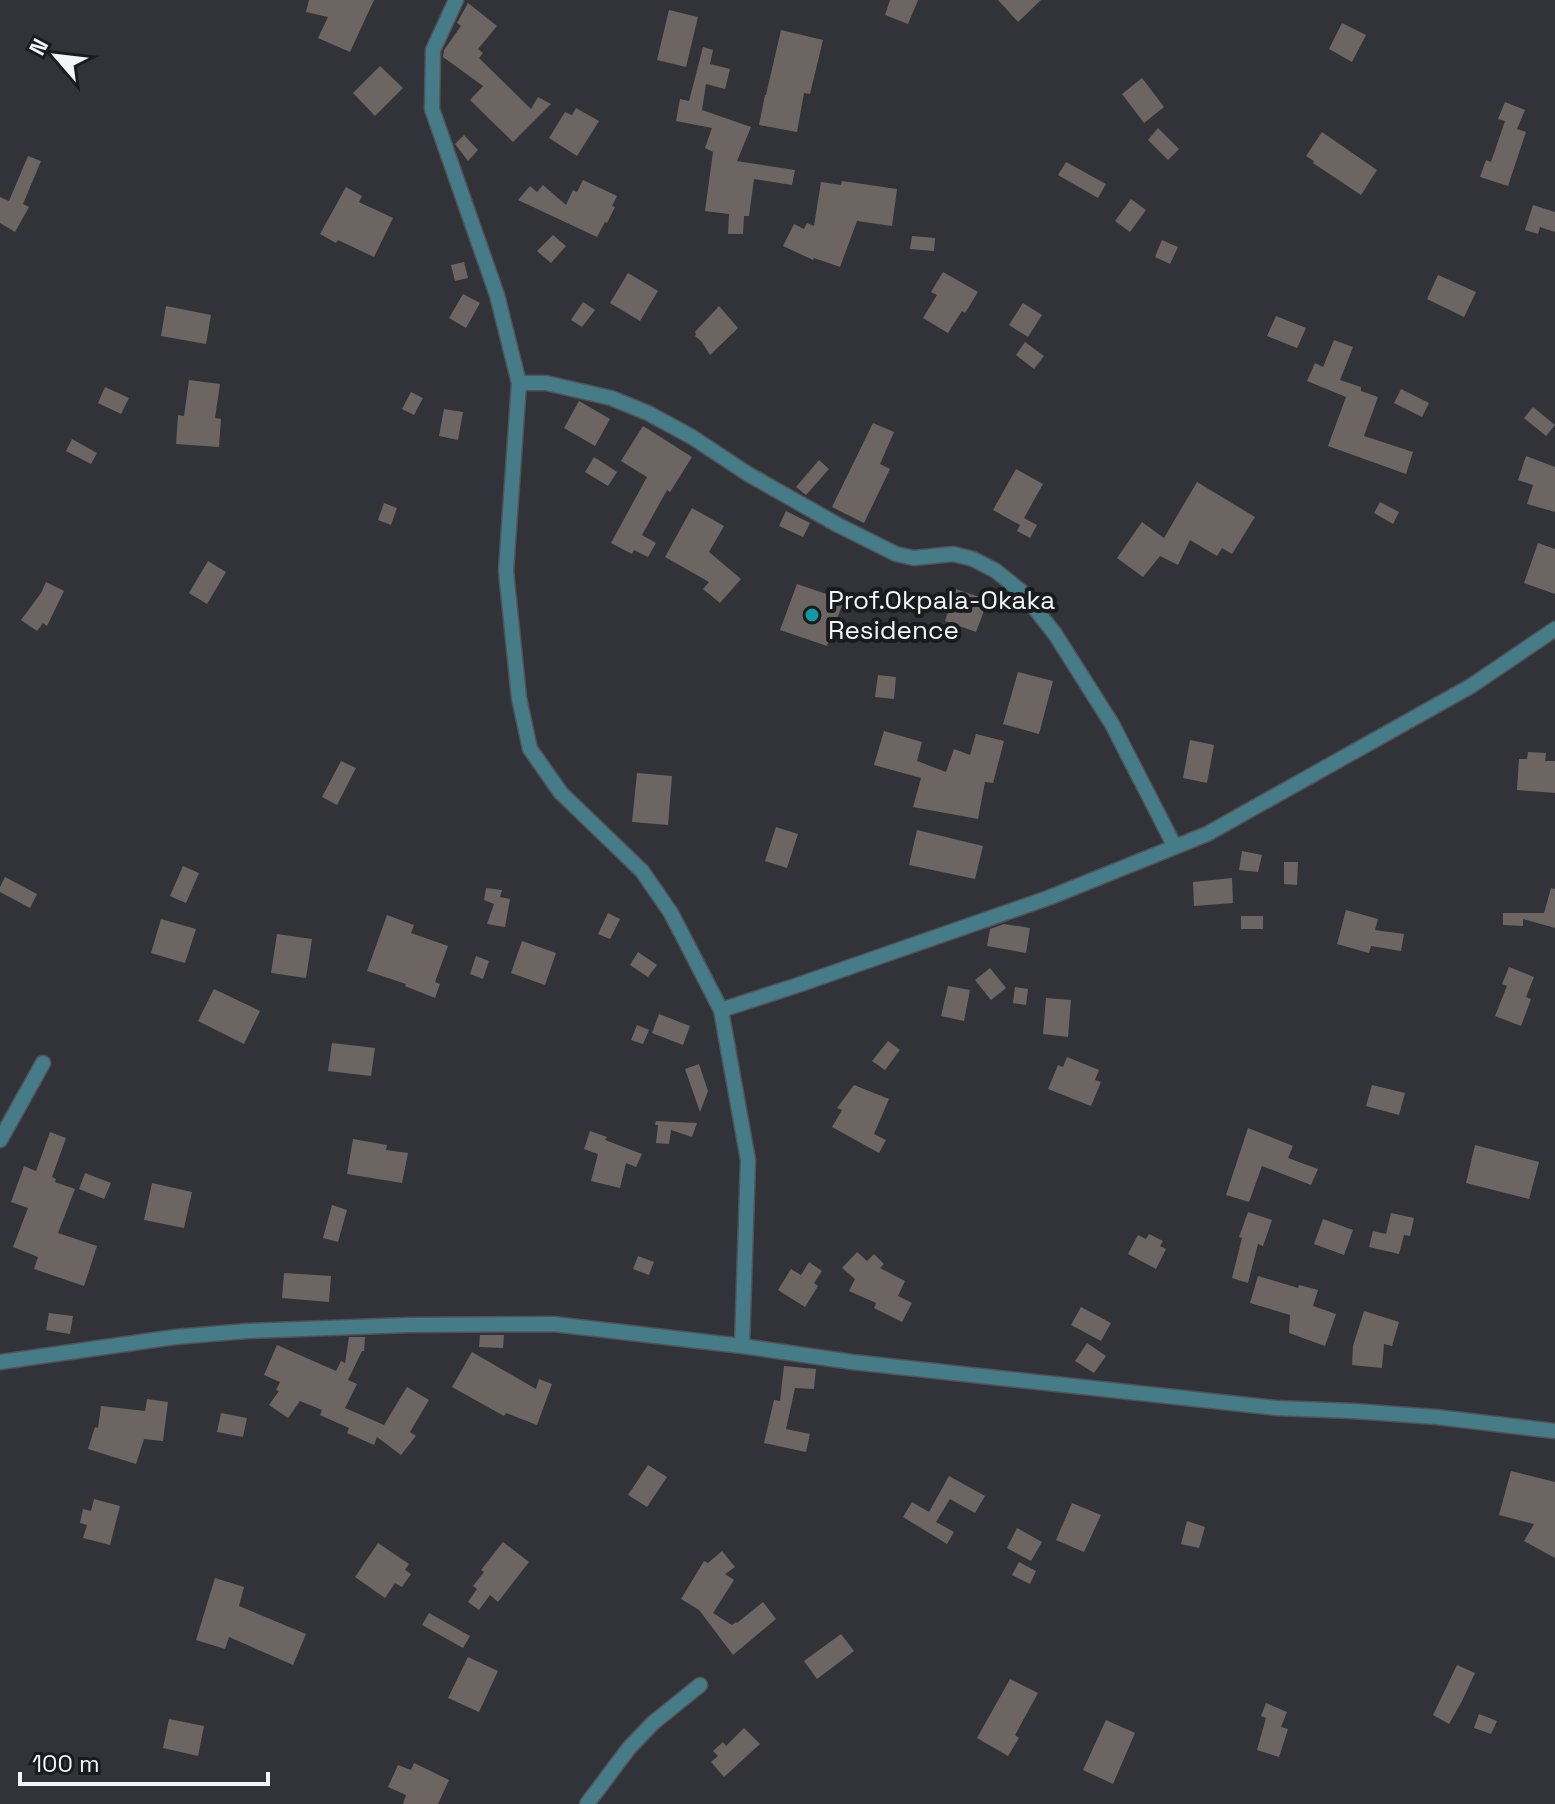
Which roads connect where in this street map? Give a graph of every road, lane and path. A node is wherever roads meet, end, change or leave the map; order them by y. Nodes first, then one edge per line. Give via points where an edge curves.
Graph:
1 (456, 0) edge
2 (519, 383) junction
3 (1555, 629) edge
4 (1175, 847) junction
5 (721, 1010) junction
6 (43, 1063) dead end
7 (0, 1140) edge
8 (742, 1346) junction
9 (0, 1362) edge
10 (1555, 1431) edge
11 (700, 1685) dead end
12 (587, 1804) edge

1 - 2 street via 433,50 432,109 497,295
2 - 4 street via 546,383 611,398 648,413 896,554 953,554 996,571 1022,592 1055,634 1112,724
2 - 5 street via 506,571 519,698 530,749 561,793 642,871 671,913
3 - 4 street via 1416,718
4 - 5 street via 1048,898
5 - 8 street via 748,1160
6 - 7 street
8 - 9 street via 553,1324 423,1325 175,1337
8 - 10 street via 1276,1408 1422,1416
11 - 12 street via 645,1731

